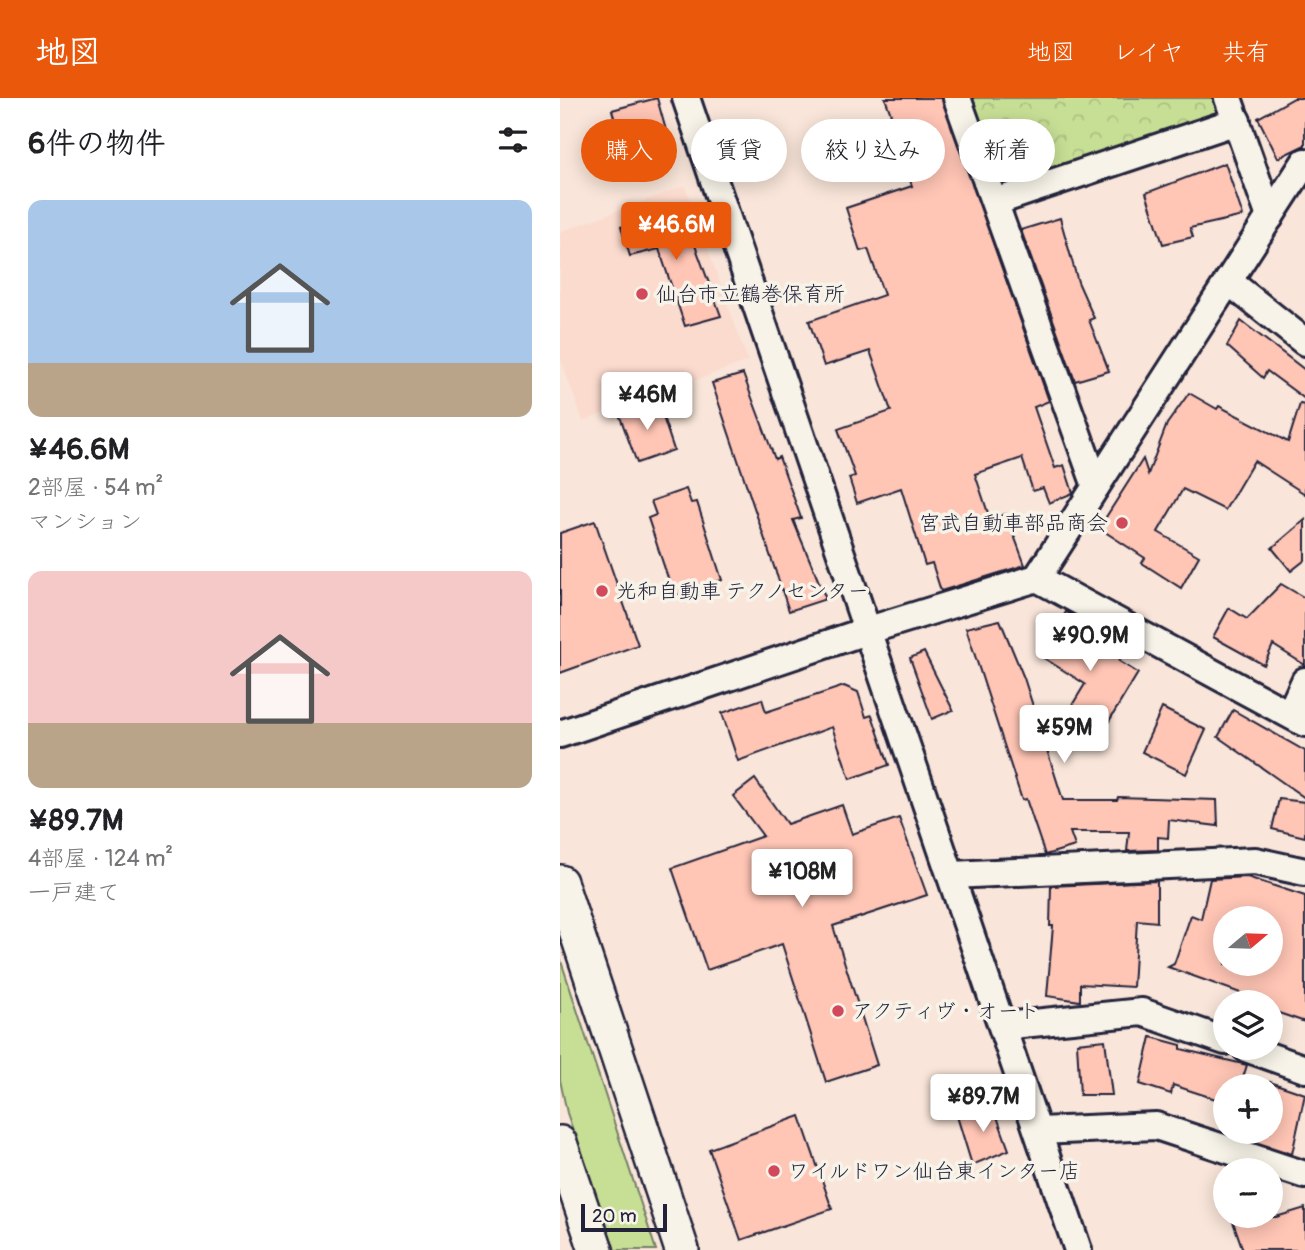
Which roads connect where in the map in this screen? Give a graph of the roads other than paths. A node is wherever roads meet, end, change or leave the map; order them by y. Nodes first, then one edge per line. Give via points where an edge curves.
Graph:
1 (686, 98) edge
2 (957, 98) edge
3 (1232, 110) edge
4 (1305, 162) edge
5 (995, 202) junction
6 (1269, 217) junction
7 (1228, 281) junction
8 (1305, 342) edge
9 (1096, 486) junction
10 (1037, 578) junction
11 (869, 630) junction
12 (1305, 681) edge
13 (1298, 718) edge
14 (560, 734) edge
15 (1305, 872) edge
16 (952, 875) junction
17 (560, 882) edge
18 (1003, 1026) junction
19 (1213, 1037) edge
20 (1280, 1060) edge
21 (1305, 1069) edge
22 (1039, 1131) junction
23 (562, 1154) edge
24 (1305, 1175) edge
25 (596, 1250) edge
26 (682, 1250) edge
27 (1078, 1250) edge

1 - 11 street
2 - 5 street
3 - 5 street
3 - 6 street
4 - 6 street
5 - 9 street
6 - 7 street
7 - 8 street
7 - 9 street
9 - 10 street
10 - 11 street
10 - 13 street
11 - 14 street
11 - 16 street
12 - 13 street
15 - 16 street via 1255,861
16 - 18 street
17 - 26 street
18 - 19 street via 1142,1012
18 - 22 street
20 - 21 street
22 - 24 street via 1156,1126
22 - 27 street
23 - 25 street

